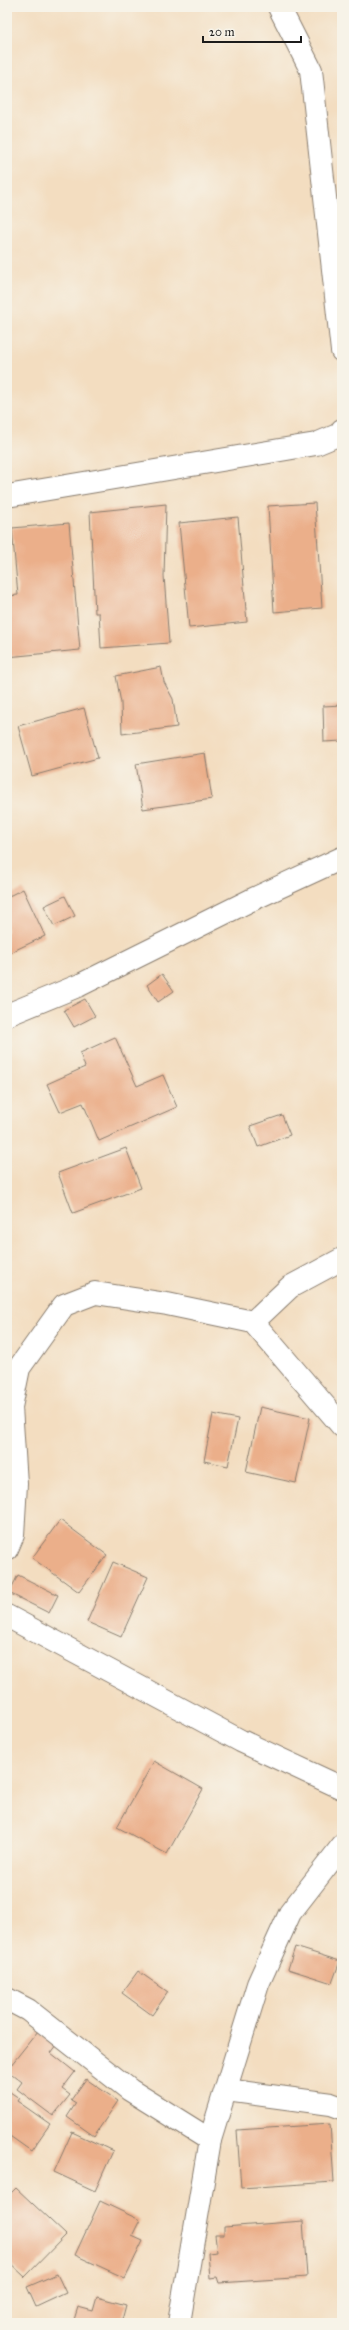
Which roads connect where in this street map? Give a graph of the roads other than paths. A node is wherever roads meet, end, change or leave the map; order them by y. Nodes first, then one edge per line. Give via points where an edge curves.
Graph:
1 (279, 7) edge
2 (342, 351) edge
3 (342, 430) edge
4 (7, 496) edge
5 (342, 858) edge
6 (7, 1015) edge
7 (342, 1259) edge
8 (253, 1322) junction
9 (342, 1426) edge
10 (7, 1549) edge
11 (7, 1616) edge
12 (342, 1788) edge
13 (342, 1846) edge
14 (7, 1999) edge
15 (226, 2090) junction
16 (342, 2108) edge
17 (210, 2140) junction
18 (179, 2323) edge

1 - 2 street via 311,70
3 - 4 street via 340,434 316,444
5 - 6 street via 80,985
7 - 8 street via 290,1287
8 - 9 street
8 - 10 street via 167,1304 95,1293 64,1306 19,1368 12,1407 16,1484 13,1535
11 - 12 street via 241,1741
13 - 15 street via 287,1920 258,1984
14 - 17 street via 28,2010 130,2090
15 - 16 street via 331,2104
15 - 17 street
17 - 18 street

